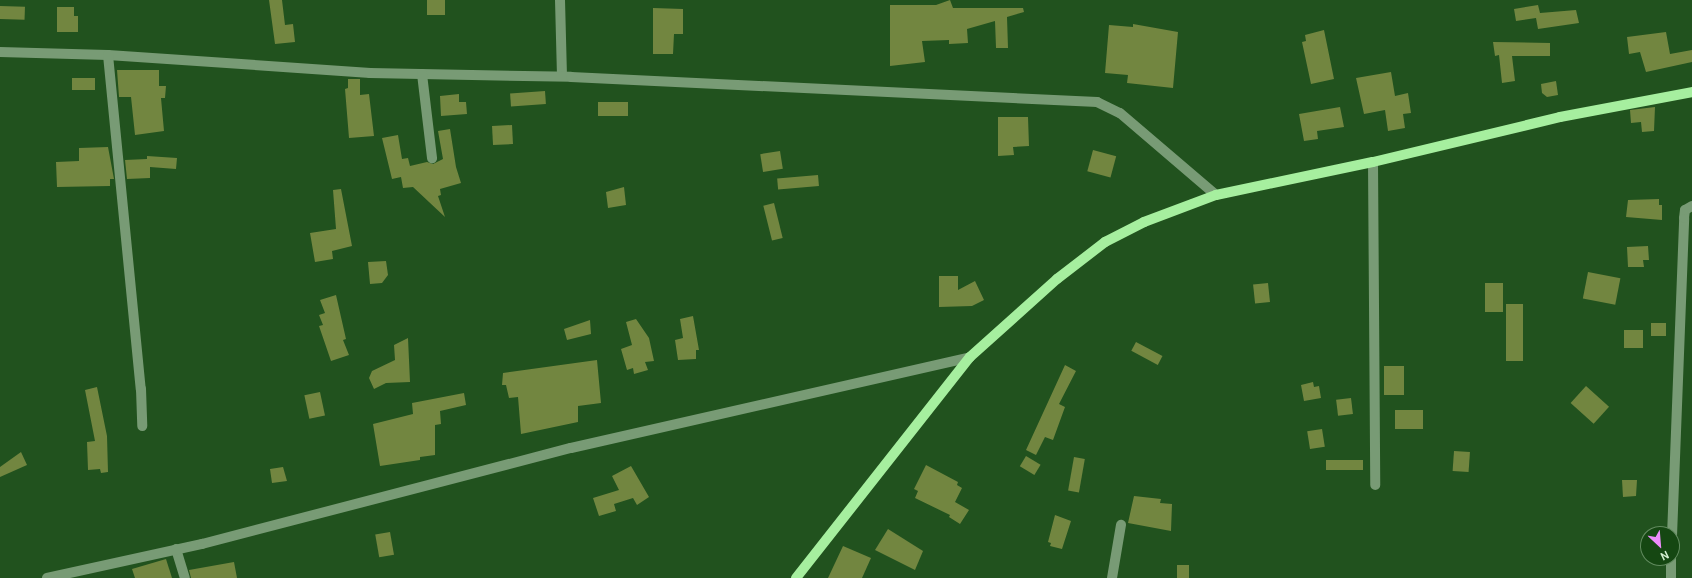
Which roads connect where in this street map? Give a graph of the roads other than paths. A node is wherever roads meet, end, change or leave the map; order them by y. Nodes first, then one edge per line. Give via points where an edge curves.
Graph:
1 (560, 0) edge
2 (0, 52) edge
3 (108, 55) junction
4 (422, 74) junction
5 (562, 76) junction
6 (1692, 92) edge
7 (432, 158) dead end
8 (1373, 162) junction
9 (1216, 195) junction
10 (1692, 206) edge
11 (970, 357) junction
12 (142, 426) dead end
13 (1375, 485) dead end
14 (1121, 525) dead end
15 (1672, 526) edge
16 (176, 549) junction
17 (1671, 566) edge
18 (46, 578) edge
19 (185, 578) edge
20 (796, 578) edge
21 (1112, 578) edge
22 (1671, 578) edge

1 - 5 street
2 - 3 street
3 - 4 street via 370,73
3 - 12 street via 141,388
4 - 5 street
4 - 7 street
5 - 9 street via 1097,102 1120,113
6 - 8 main road via 1560,118
8 - 9 main road
8 - 13 street
9 - 11 main road via 1144,222 1105,242 1057,279
10 - 15 street via 1686,210 1684,218
11 - 16 street via 570,448
11 - 20 main road
14 - 21 street
16 - 18 street
16 - 19 street
17 - 22 street

